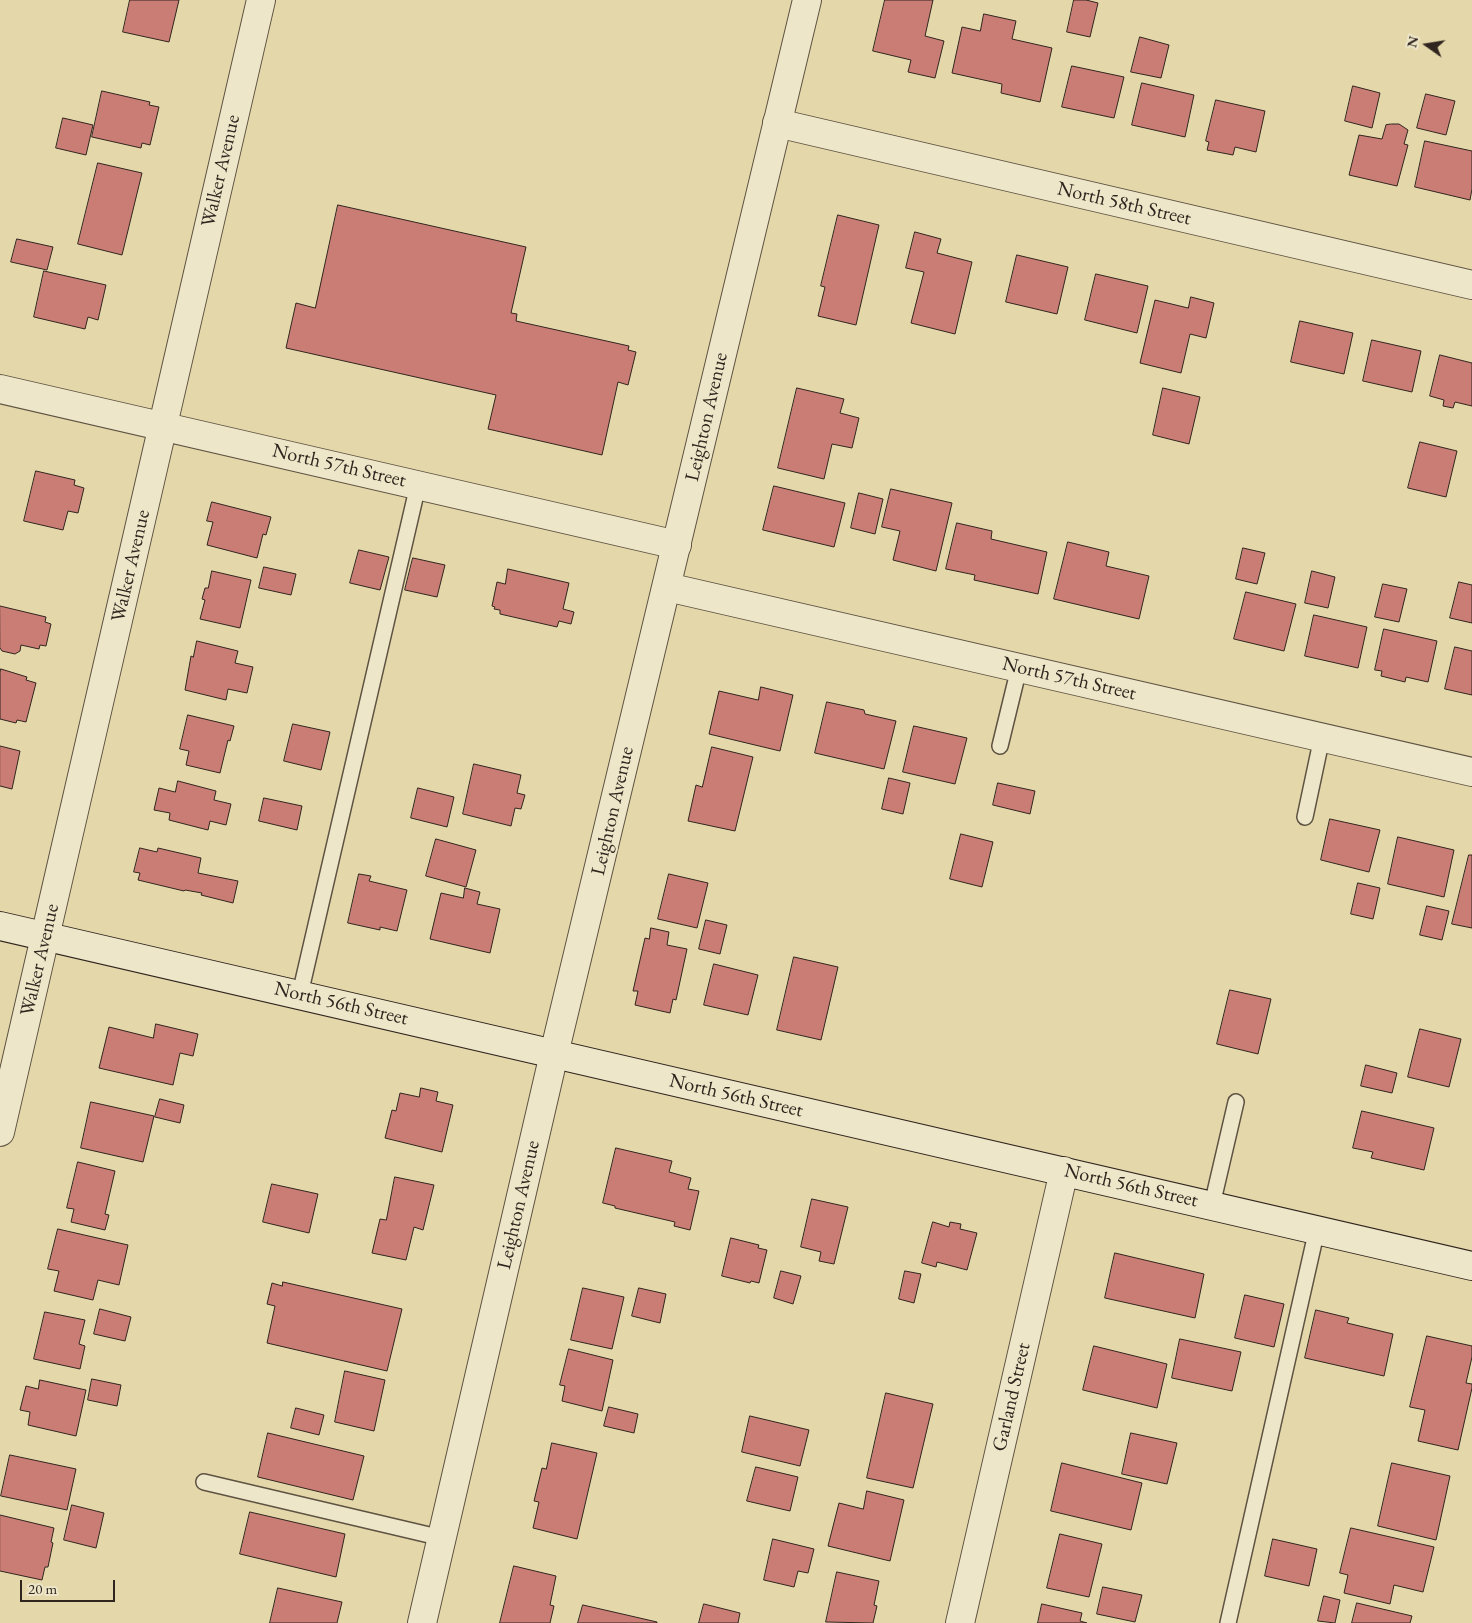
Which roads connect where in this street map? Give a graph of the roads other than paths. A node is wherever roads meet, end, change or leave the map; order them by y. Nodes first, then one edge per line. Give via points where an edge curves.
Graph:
1 (261, 0) edge
2 (807, 0) edge
3 (777, 123) junction
4 (1472, 285) edge
5 (0, 389) edge
6 (163, 426) junction
7 (418, 484) junction
8 (677, 546) junction
9 (666, 587) junction
10 (1019, 668) junction
11 (1322, 737) junction
12 (1000, 746) dead end
13 (1472, 772) edge
14 (1304, 817) dead end
15 (0, 926) edge
16 (46, 936) junction
17 (300, 994) junction
18 (554, 1054) junction
19 (1236, 1102) dead end
20 (0, 1132) edge
21 (1064, 1171) junction
22 (1212, 1205) junction
23 (1317, 1229) junction
24 (1472, 1266) edge
25 (204, 1482) dead end
26 (442, 1538) junction
27 (422, 1623) edge
28 (960, 1623) edge
29 (1228, 1623) edge

1 - 6 street, Walker Avenue
2 - 3 street, Leighton Avenue
3 - 4 street, North 58th Street
3 - 8 street, Leighton Avenue
5 - 6 street, North 57th Street
6 - 7 street, North 57th Street
6 - 16 street, Walker Avenue
7 - 8 street, North 57th Street
7 - 17 lane
8 - 9 street, Leighton Avenue
9 - 10 street, North 57th Street
9 - 18 street, Leighton Avenue
10 - 11 street, North 57th Street
10 - 12 lane
11 - 13 street, North 57th Street
11 - 14 lane
15 - 16 street, North 56th Street
16 - 17 street, North 56th Street
16 - 20 street, Walker Avenue
17 - 18 street, North 56th Street
18 - 21 street, North 56th Street
18 - 26 street, Leighton Avenue
19 - 22 lane
21 - 22 street, North 56th Street
21 - 28 street, Garland Street
22 - 23 street, North 56th Street
23 - 24 street, North 56th Street
23 - 29 lane
25 - 26 lane
26 - 27 street, Leighton Avenue

